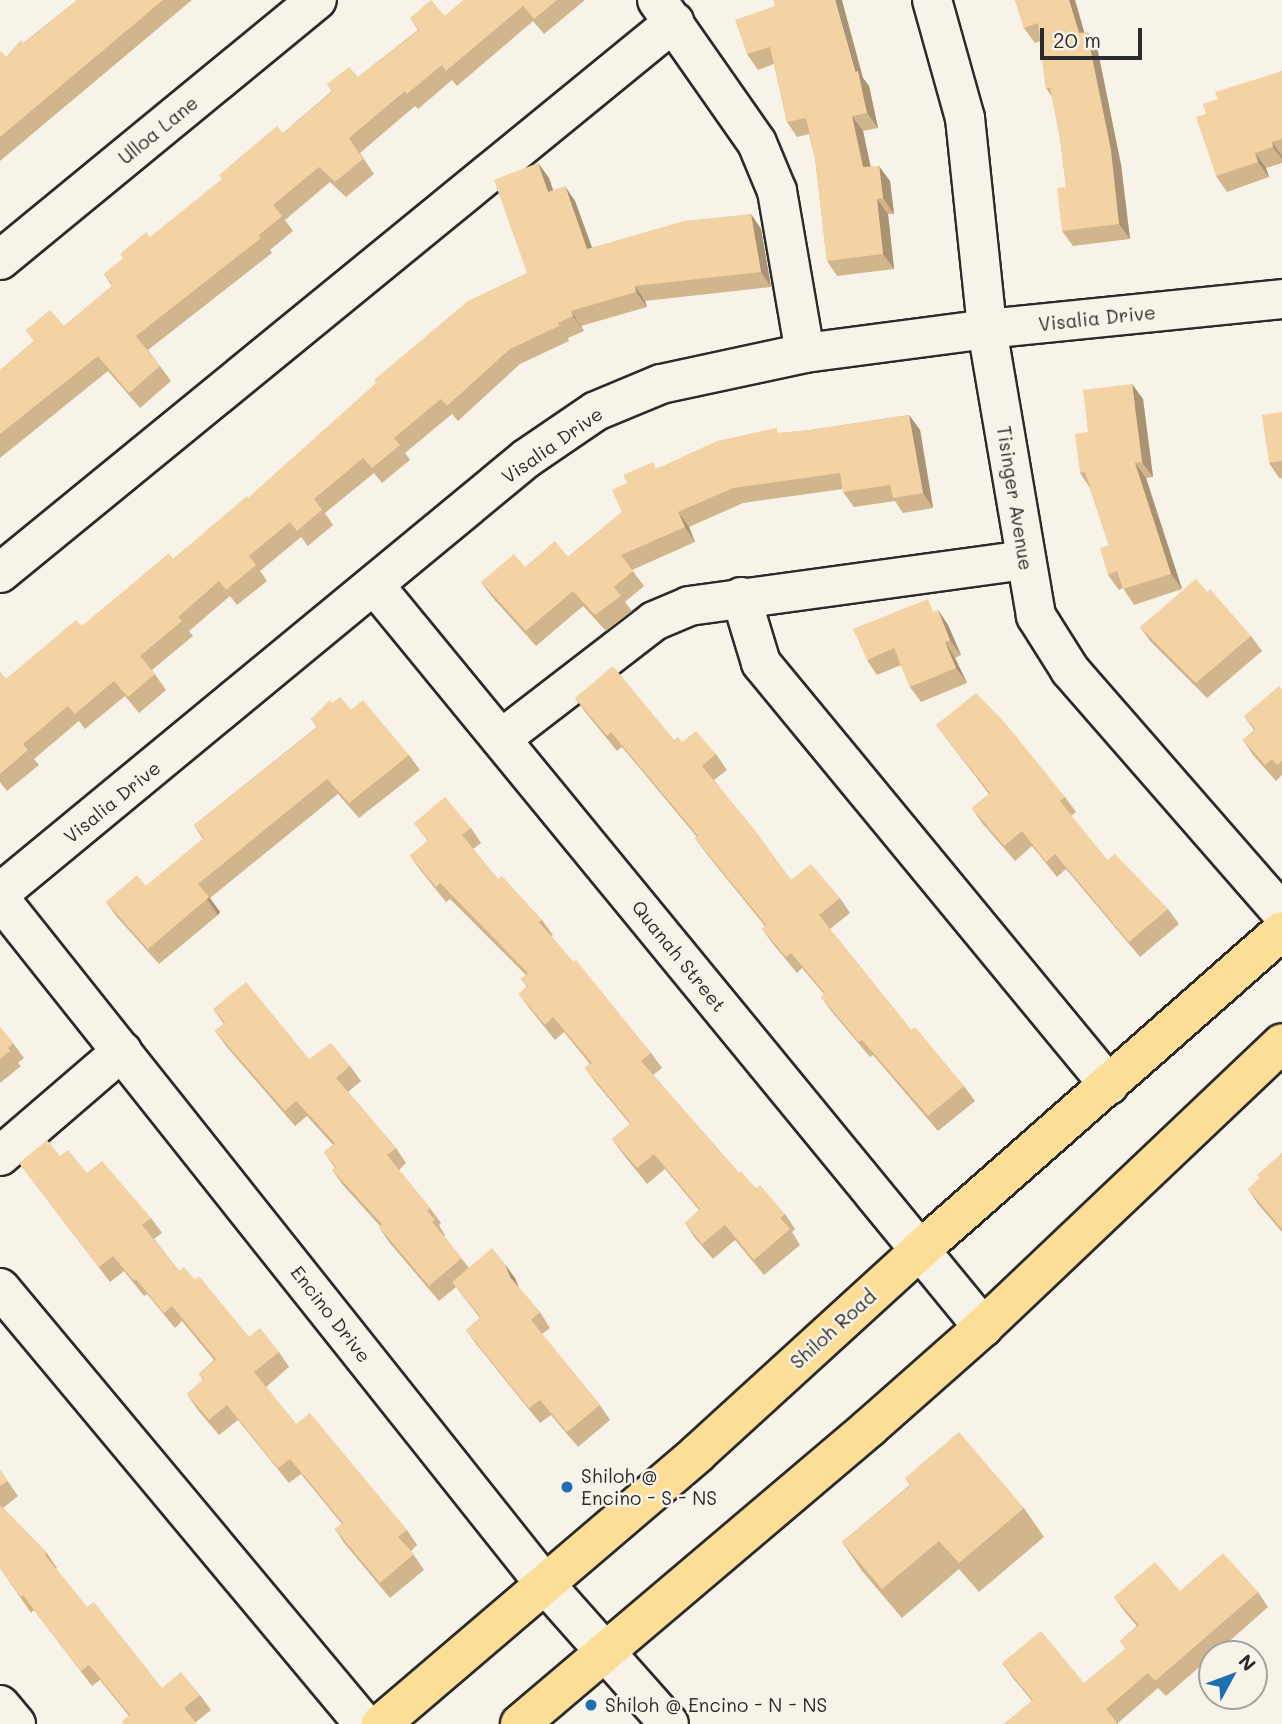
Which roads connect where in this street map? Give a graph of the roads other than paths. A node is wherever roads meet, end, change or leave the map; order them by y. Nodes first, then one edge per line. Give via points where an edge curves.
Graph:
1 (317, 0) edge
2 (932, 0) edge
3 (665, 11) edge
4 (0, 260) edge
5 (1282, 299) edge
6 (987, 329) junction
7 (805, 353) junction
8 (1025, 561) junction
9 (0, 573) edge
10 (375, 586) junction
11 (741, 597) junction
12 (501, 739) junction
13 (0, 893) edge
14 (0, 899) edge
15 (1282, 914) edge
16 (1282, 931) edge
17 (1282, 1043) edge
18 (122, 1051) junction
19 (1109, 1085) junction
20 (0, 1156) edge
21 (920, 1250) junction
22 (0, 1288) edge
23 (983, 1328) junction
24 (544, 1583) junction
25 (604, 1651) junction
26 (0, 1705) edge
27 (16, 1724) edge
28 (364, 1724) edge
29 (381, 1724) edge
30 (520, 1724) edge
31 (669, 1724) edge

1 - 4 street, Ulloa Lane
2 - 6 street, Tisinger Avenue via 965,118
3 - 7 street via 757,143 777,191
3 - 9 street
5 - 6 street, Visalia Drive
6 - 7 street, Visalia Drive
6 - 8 street, Tisinger Avenue
7 - 10 street, Visalia Drive via 661,384 597,411 527,458
8 - 11 street
8 - 15 street, Tisinger Avenue via 1036,615 1070,670
10 - 12 street, Quanah Street
10 - 13 street, Visalia Drive
11 - 12 street via 689,606 654,621
11 - 19 street via 761,663
12 - 21 street, Quanah Street
14 - 18 street, Encino Drive
16 - 19 main road, Shiloh Road
17 - 23 main road
18 - 20 street
18 - 24 street, Encino Drive
19 - 21 main road, Shiloh Road
21 - 23 street, Quanah Street
21 - 24 main road, Shiloh Road via 698,1453
22 - 28 street
23 - 25 main road
24 - 25 street, Encino Drive
24 - 29 main road, Shiloh Road
25 - 30 main road
25 - 31 street, Encino Drive
26 - 27 street

